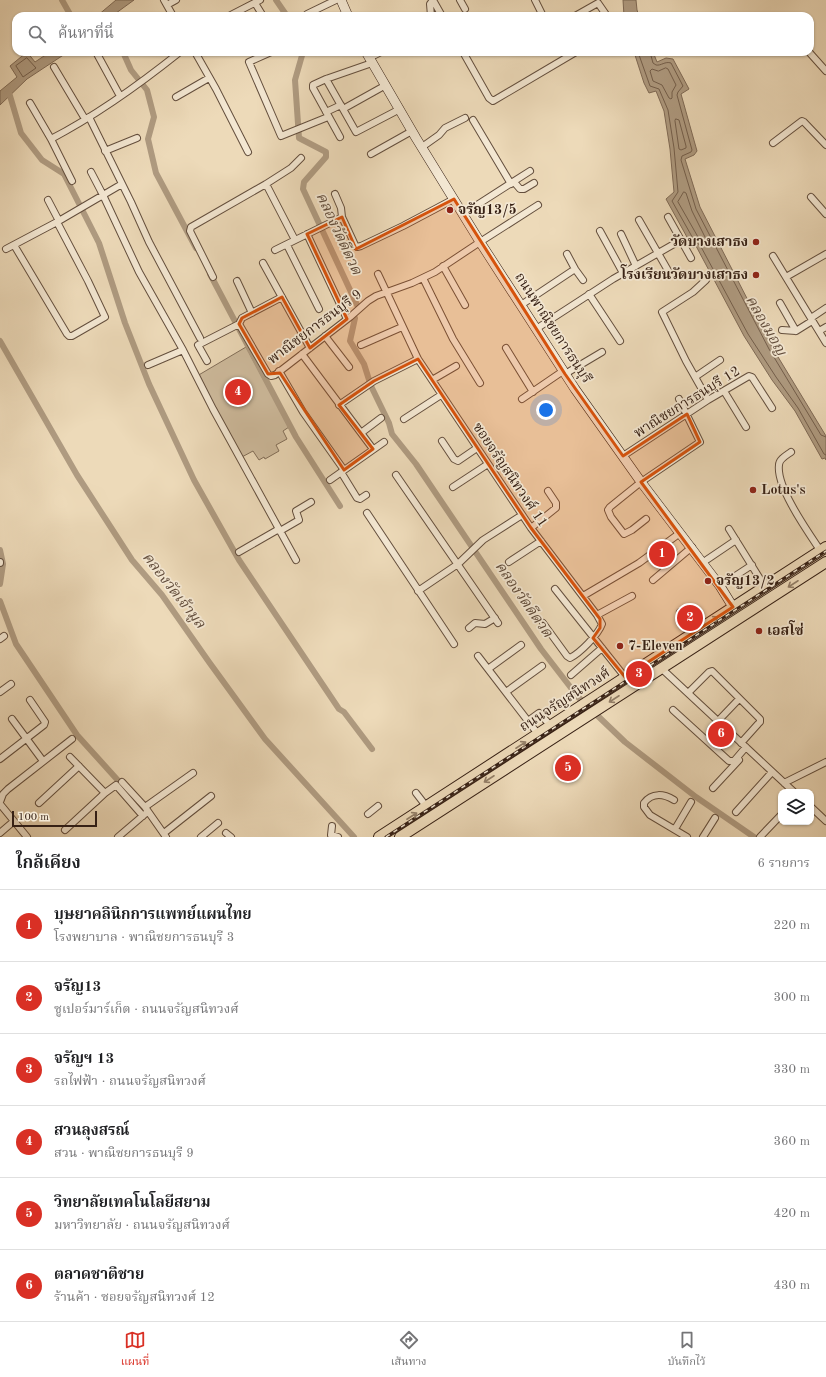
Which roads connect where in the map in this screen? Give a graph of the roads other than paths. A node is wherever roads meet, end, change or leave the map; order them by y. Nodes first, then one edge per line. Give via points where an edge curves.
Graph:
1 (176, 0) edge
2 (336, 0) edge
3 (340, 0) edge
4 (433, 0) edge
5 (460, 0) edge
6 (535, 0) edge
7 (258, 2) edge
8 (165, 3) edge
9 (465, 9) dead end
10 (171, 12) edge
11 (237, 12) edge
12 (261, 12) edge
13 (311, 12) edge
14 (346, 12) edge
15 (431, 12) edge
16 (440, 12) edge
17 (541, 12) edge
18 (581, 12) edge
19 (604, 12) edge
20 (98, 56) edge
21 (175, 56) edge
22 (197, 56) edge
23 (262, 56) edge
24 (465, 56) edge
25 (564, 56) edge
26 (813, 56) edge
27 (369, 58) edge
28 (54, 67) dead end
29 (826, 71) edge
30 (210, 78) junction
31 (326, 79) junction
32 (386, 86) junction
33 (120, 96) junction
34 (176, 97) dead end
35 (30, 103) dead end
36 (342, 107) junction
37 (400, 109) junction
38 (327, 115) junction
39 (87, 118) junction
40 (465, 118) dead end
41 (473, 120) dead end
42 (412, 131) junction
43 (340, 137) dead end
44 (136, 138) dead end
45 (51, 139) junction
46 (773, 143) dead end
47 (826, 145) edge
48 (422, 147) junction
49 (105, 151) junction
50 (248, 152) dead end
51 (371, 154) dead end
52 (301, 158) dead end
53 (530, 171) dead end
54 (91, 172) dead end
55 (72, 181) dead end
56 (513, 183) junction
57 (534, 183) dead end
58 (122, 184) junction
59 (266, 184) junction
60 (335, 194) dead end
61 (103, 195) junction
62 (811, 198) dead end
63 (454, 199) junction
64 (48, 200) dead end
65 (538, 205) dead end
66 (463, 214) junction
67 (826, 214) edge
68 (668, 217) dead end
69 (342, 218) junction
70 (639, 220) dead end
71 (58, 222) junction
72 (600, 231) dead end
73 (307, 234) junction
74 (621, 234) dead end
75 (295, 240) junction
76 (681, 240) junction
77 (480, 242) junction
78 (287, 244) junction
79 (14, 245) junction
80 (6, 250) dead end
81 (276, 250) dead end
82 (658, 253) junction
83 (566, 254) dead end
84 (826, 254) edge
85 (773, 256) dead end
86 (691, 258) dead end
87 (263, 263) dead end
88 (443, 266) junction
89 (636, 266) junction
90 (575, 269) junction
91 (623, 273) junction
92 (378, 274) dead end
93 (670, 274) dead end
94 (213, 277) dead end
95 (786, 277) junction
96 (423, 278) junction
97 (583, 280) dead end
98 (706, 280) dead end
99 (237, 281) dead end
100 (386, 293) junction
101 (590, 294) junction
102 (282, 297) junction
103 (780, 303) dead end
104 (465, 305) dead end
105 (521, 305) junction
106 (826, 308) edge
107 (319, 309) dead end
108 (252, 313) junction
109 (347, 319) junction
110 (812, 319) junction
111 (236, 325) junction
112 (402, 327) junction
113 (826, 327) edge
114 (536, 329) junction
115 (782, 330) dead end
116 (796, 331) junction
117 (819, 331) junction
118 (326, 336) junction
119 (200, 338) dead end
120 (620, 341) dead end
121 (826, 343) edge
122 (361, 346) dead end
123 (310, 348) junction
124 (506, 348) dead end
125 (183, 350) junction
126 (602, 352) dead end
127 (302, 354) junction
128 (418, 359) junction
129 (720, 360) dead end
130 (207, 361) dead end
131 (148, 365) dead end
132 (456, 366) dead end
133 (349, 367) dead end
134 (279, 371) junction
135 (564, 373) junction
136 (695, 377) junction
137 (432, 380) junction
138 (480, 383) dead end
139 (724, 391) junction
140 (533, 392) junction
141 (441, 395) junction
142 (522, 399) dead end
143 (679, 399) dead end
144 (708, 400) junction
145 (339, 404) junction
146 (772, 408) dead end
147 (687, 414) junction
148 (381, 418) dead end
149 (404, 419) dead end
150 (746, 427) dead end
151 (361, 433) junction
152 (442, 441) dead end
153 (384, 442) dead end
154 (477, 448) junction
155 (373, 449) junction
156 (791, 452) dead end
157 (623, 456) junction
158 (488, 464) junction
159 (342, 471) junction
160 (396, 475) dead end
161 (330, 480) dead end
162 (641, 482) junction
163 (453, 487) dead end
164 (548, 491) dead end
165 (366, 495) dead end
166 (311, 502) dead end
167 (367, 513) dead end
168 (522, 515) junction
169 (646, 519) dead end
170 (531, 528) junction
171 (729, 529) dead end
172 (279, 530) junction
173 (680, 533) junction
174 (736, 540) junction
175 (541, 541) junction
176 (692, 547) junction
177 (823, 549) edge
178 (239, 552) dead end
179 (296, 560) dead end
180 (509, 562) dead end
181 (826, 562) edge
182 (702, 563) junction
183 (458, 564) junction
184 (752, 566) junction
185 (653, 580) dead end
186 (720, 586) junction
187 (765, 587) junction
188 (555, 589) dead end
189 (418, 591) junction
190 (583, 596) junction
191 (632, 596) dead end
192 (733, 607) junction
193 (680, 612) dead end
194 (597, 615) junction
195 (543, 623) dead end
196 (469, 628) dead end
197 (696, 631) junction
198 (593, 638) junction
199 (454, 644) dead end
200 (521, 645) dead end
201 (602, 648) junction
202 (478, 656) dead end
203 (542, 666) dead end
204 (661, 668) junction
205 (488, 669) junction
206 (571, 675) dead end
207 (625, 677) junction
208 (12, 684) dead end
209 (0, 692) edge
210 (506, 692) junction
211 (688, 693) junction
212 (739, 698) junction
213 (30, 700) dead end
214 (673, 710) dead end
215 (12, 719) dead end
216 (528, 721) junction
217 (718, 721) junction
218 (551, 726) junction
219 (538, 734) junction
220 (26, 739) junction
221 (72, 739) dead end
222 (745, 746) junction
223 (70, 757) dead end
224 (0, 759) edge
225 (43, 761) junction
226 (826, 762) edge
227 (79, 766) junction
228 (772, 772) junction
229 (193, 773) dead end
230 (122, 782) dead end
231 (784, 783) junction
232 (713, 788) dead end
233 (791, 789) edge
234 (1, 792) edge
235 (105, 793) junction
236 (416, 793) dead end
237 (211, 796) dead end
238 (674, 800) dead end
239 (39, 802) dead end
240 (691, 802) dead end
241 (0, 803) edge
242 (431, 804) junction
243 (378, 806) dead end
244 (441, 810) junction
245 (814, 810) edge
246 (145, 812) junction
247 (736, 812) dead end
248 (368, 814) dead end
249 (715, 818) dead end
250 (778, 818) edge
251 (826, 821) edge
252 (14, 822) junction
253 (218, 823) dead end
254 (332, 826) dead end
255 (675, 829) junction
256 (65, 830) dead end
257 (0, 833) edge
258 (165, 835) edge
259 (27, 837) edge
260 (118, 837) edge
261 (201, 837) edge
262 (338, 837) edge
263 (379, 837) edge
264 (400, 837) edge
265 (687, 837) edge
266 (703, 837) edge
267 (760, 837) edge

1 - 8 street
2 - 13 street
3 - 14 main road
4 - 15 street via 430,4
4 - 16 street
5 - 9 street
6 - 17 street
7 - 11 street
7 - 12 street
8 - 10 street
18 - 19 street via 598,3
20 - 33 street
21 - 33 street
22 - 30 street
23 - 38 street via 249,62 281,136
24 - 25 street via 492,101
26 - 29 street
27 - 31 street
27 - 32 main road, ถนนพาณิชยการธนบุรี
28 - 39 street
30 - 34 street
30 - 50 street
31 - 36 street
31 - 38 street via 315,84 313,88
32 - 36 street
32 - 37 main road, ถนนพาณิชยการธนบุรี
33 - 39 street
35 - 45 street
36 - 37 street via 356,132
36 - 38 street
37 - 42 main road, ถนนพาณิชยการธนบุรี
38 - 43 street
39 - 45 street
39 - 49 street
40 - 48 street via 445,128
41 - 56 street
42 - 48 main road, ถนนพาณิชยการธนบุรี
42 - 51 street
44 - 49 street
45 - 55 street
46 - 47 street via 799,122 804,122
48 - 63 main road, ถนนพาณิชยการธนบุรี
49 - 58 street
52 - 59 street via 291,168
53 - 56 street
54 - 61 street
56 - 57 street via 520,189
56 - 66 street
58 - 61 street
58 - 119 street via 149,242
59 - 75 street
59 - 94 street via 191,227 190,231
60 - 69 street
61 - 71 street
61 - 125 street via 139,272
62 - 67 street
63 - 66 main road, ถนนพาณิชยการธนบุรี
63 - 69 street via 396,230 357,247
64 - 71 street
65 - 77 street, พาณิชยการธนบุรี 9
66 - 77 main road, ถนนพาณิชยการธนบุรี
68 - 76 street
69 - 73 street
70 - 82 street
71 - 79 street
71 - 79 street via 105,317 72,336 67,334
72 - 91 street
73 - 75 street
73 - 109 street
74 - 89 street
75 - 78 street
76 - 82 street
76 - 86 street
77 - 88 street, พาณิชยการธนบุรี 9
77 - 105 main road, ถนนพาณิชยการธนบุรี
78 - 81 street
78 - 107 street
79 - 80 street
82 - 89 street
82 - 93 street
83 - 90 street
84 - 95 street
85 - 95 street
87 - 102 street
88 - 96 street, พาณิชยการธนบุรี 9
88 - 104 street
89 - 91 street
90 - 97 street
90 - 105 street
91 - 101 street
92 - 100 street, ซอยจรัญสนิทวงศ์ 11
95 - 110 street
96 - 100 street, พาณิชยการธนบุรี 9
96 - 138 street via 453,339
98 - 136 street via 693,292 662,312
99 - 108 street
100 - 109 street, พาณิชยการธนบุรี 9 via 368,301
100 - 112 street, ซอยจรัญสนิทวงศ์ 11
101 - 114 street
101 - 120 street
102 - 108 street
102 - 123 street
103 - 116 street
105 - 114 main road, ถนนพาณิชยการธนบุรี
106 - 110 street
108 - 111 street
109 - 118 street, พาณิชยการธนบุรี 9
110 - 116 street
110 - 117 street
111 - 130 street via 198,344
111 - 134 street, พาณิชยการธนบุรี 9 via 268,374 271,376
112 - 122 street
112 - 128 street, ซอยจรัญสนิทวงศ์ 11
113 - 117 street
114 - 135 main road, ถนนพาณิชยการธนบุรี
115 - 116 street
117 - 121 street
118 - 123 street, พาณิชยการธนบุรี 9
118 - 133 street
123 - 127 street, พาณิชยการธนบุรี 9
124 - 140 street
125 - 131 street
125 - 172 street
126 - 135 street
127 - 134 street, พาณิชยการธนบุรี 9
127 - 145 street
128 - 137 street, ซอยจรัญสนิทวงศ์ 11
128 - 145 street via 367,385
129 - 136 street
132 - 137 street
134 - 159 street
135 - 140 street
135 - 157 main road, ถนนพาณิชยการธนบุรี
136 - 144 street
137 - 141 street, ซอยจรัญสนิทวงศ์ 11
139 - 144 street, พาณิชยการธนบุรี 12
139 - 146 street, พาณิชยการธนบุรี 12 via 749,376 752,377
139 - 150 street
140 - 142 street
141 - 149 street
141 - 154 street, ซอยจรัญสนิทวงศ์ 11
143 - 147 street
144 - 147 street, พาณิชยการธนบุรี 12
145 - 151 street
147 - 157 street, พาณิชยการธนบุรี 12
147 - 162 street via 700,442
148 - 151 street
151 - 155 street
152 - 154 street via 458,461
153 - 155 street
154 - 158 street, ซอยจรัญสนิทวงศ์ 11
155 - 159 street
156 - 177 street via 778,464 780,482 794,508
157 - 162 main road, ถนนพาณิชยการธนบุรี
158 - 163 street
158 - 168 street, ซอยจรัญสนิทวงศ์ 11
159 - 161 street
159 - 165 street via 357,498
160 - 183 street
162 - 169 street via 610,507 608,512 624,534
162 - 173 main road, ถนนพาณิชยการธนบุรี
164 - 170 street via 556,503 556,508
166 - 172 street via 296,510 299,520
167 - 189 street
168 - 170 street, ซอยจรัญสนิทวงศ์ 11
168 - 183 street via 483,540
170 - 175 street, ซอยจรัญสนิทวงศ์ 11
171 - 174 street
172 - 178 street
172 - 179 street
173 - 176 main road, ถนนพาณิชยการธนบุรี
173 - 190 street via 639,563
174 - 182 street
174 - 184 street
175 - 180 street
175 - 190 street, ซอยจรัญสนิทวงศ์ 11
176 - 182 main road, ถนนพาณิชยการธนบุรี
176 - 185 street
177 - 187 main road, ถนนจรัญสนิทวงศ์
181 -> 204 main road, ถนนจรัญสนิทวงศ์
182 - 186 main road, ถนนพาณิชยการธนบุรี
183 - 189 street
183 - 196 street via 496,620 486,624 475,623
184 - 186 street
184 - 187 street
186 - 192 main road, ถนนพาณิชยการธนบุรี
187 - 192 main road, ถนนจรัญสนิทวงศ์
188 - 198 street
189 - 199 street
190 - 194 street, ซอยจรัญสนิทวงศ์ 11
191 - 194 street
197 -> 192 main road, ถนนจรัญสนิทวงศ์
193 - 197 street
194 - 198 street via 602,624
195 - 198 street via 570,658
197 - 207 main road, ถนนจรัญสนิทวงศ์
198 - 201 street
200 - 205 street
201 - 206 street
201 - 207 street
202 - 205 street
203 - 210 street
204 - 211 street
204 -> 244 main road, ถนนจรัญสนิทวงศ์
205 - 210 street
207 - 218 main road, ถนนจรัญสนิทวงศ์
208 - 209 street
210 - 216 street
211 - 212 street via 712,671
211 - 217 street
212 - 217 street
212 - 222 street via 760,719
213 - 220 street via 45,722
214 - 222 street via 729,761 734,761
215 - 220 street
216 - 218 street via 539,713
216 - 219 street
217 - 222 street
218 - 219 main road, ถนนจรัญสนิทวงศ์
242 -> 219 main road, ถนนจรัญสนิทวงศ์
220 - 224 street
220 - 225 street
221 - 225 street
222 - 228 street
222 - 232 street
223 - 227 street
225 - 234 street
226 - 231 street
227 - 235 street
227 - 239 street
228 - 231 street
228 - 247 street
229 - 246 street
230 - 246 street
231 - 233 street
234 - 241 street
235 - 246 street via 116,785
235 - 256 street
236 - 242 street
237 - 258 street
238 - 255 street via 659,794 649,798 644,807 650,815
240 - 255 street
241 - 252 street
242 - 244 main road
263 -> 242 main road, ถนนจรัญสนิทวงศ์
243 - 248 street
244 - 264 main road, ถนนจรัญสนิทวงศ์
245 - 251 street
246 - 258 street
246 - 260 street
249 - 266 street
250 - 267 street
252 - 257 street
252 - 259 street
253 - 261 street
254 - 262 street via 331,835
255 - 265 street

